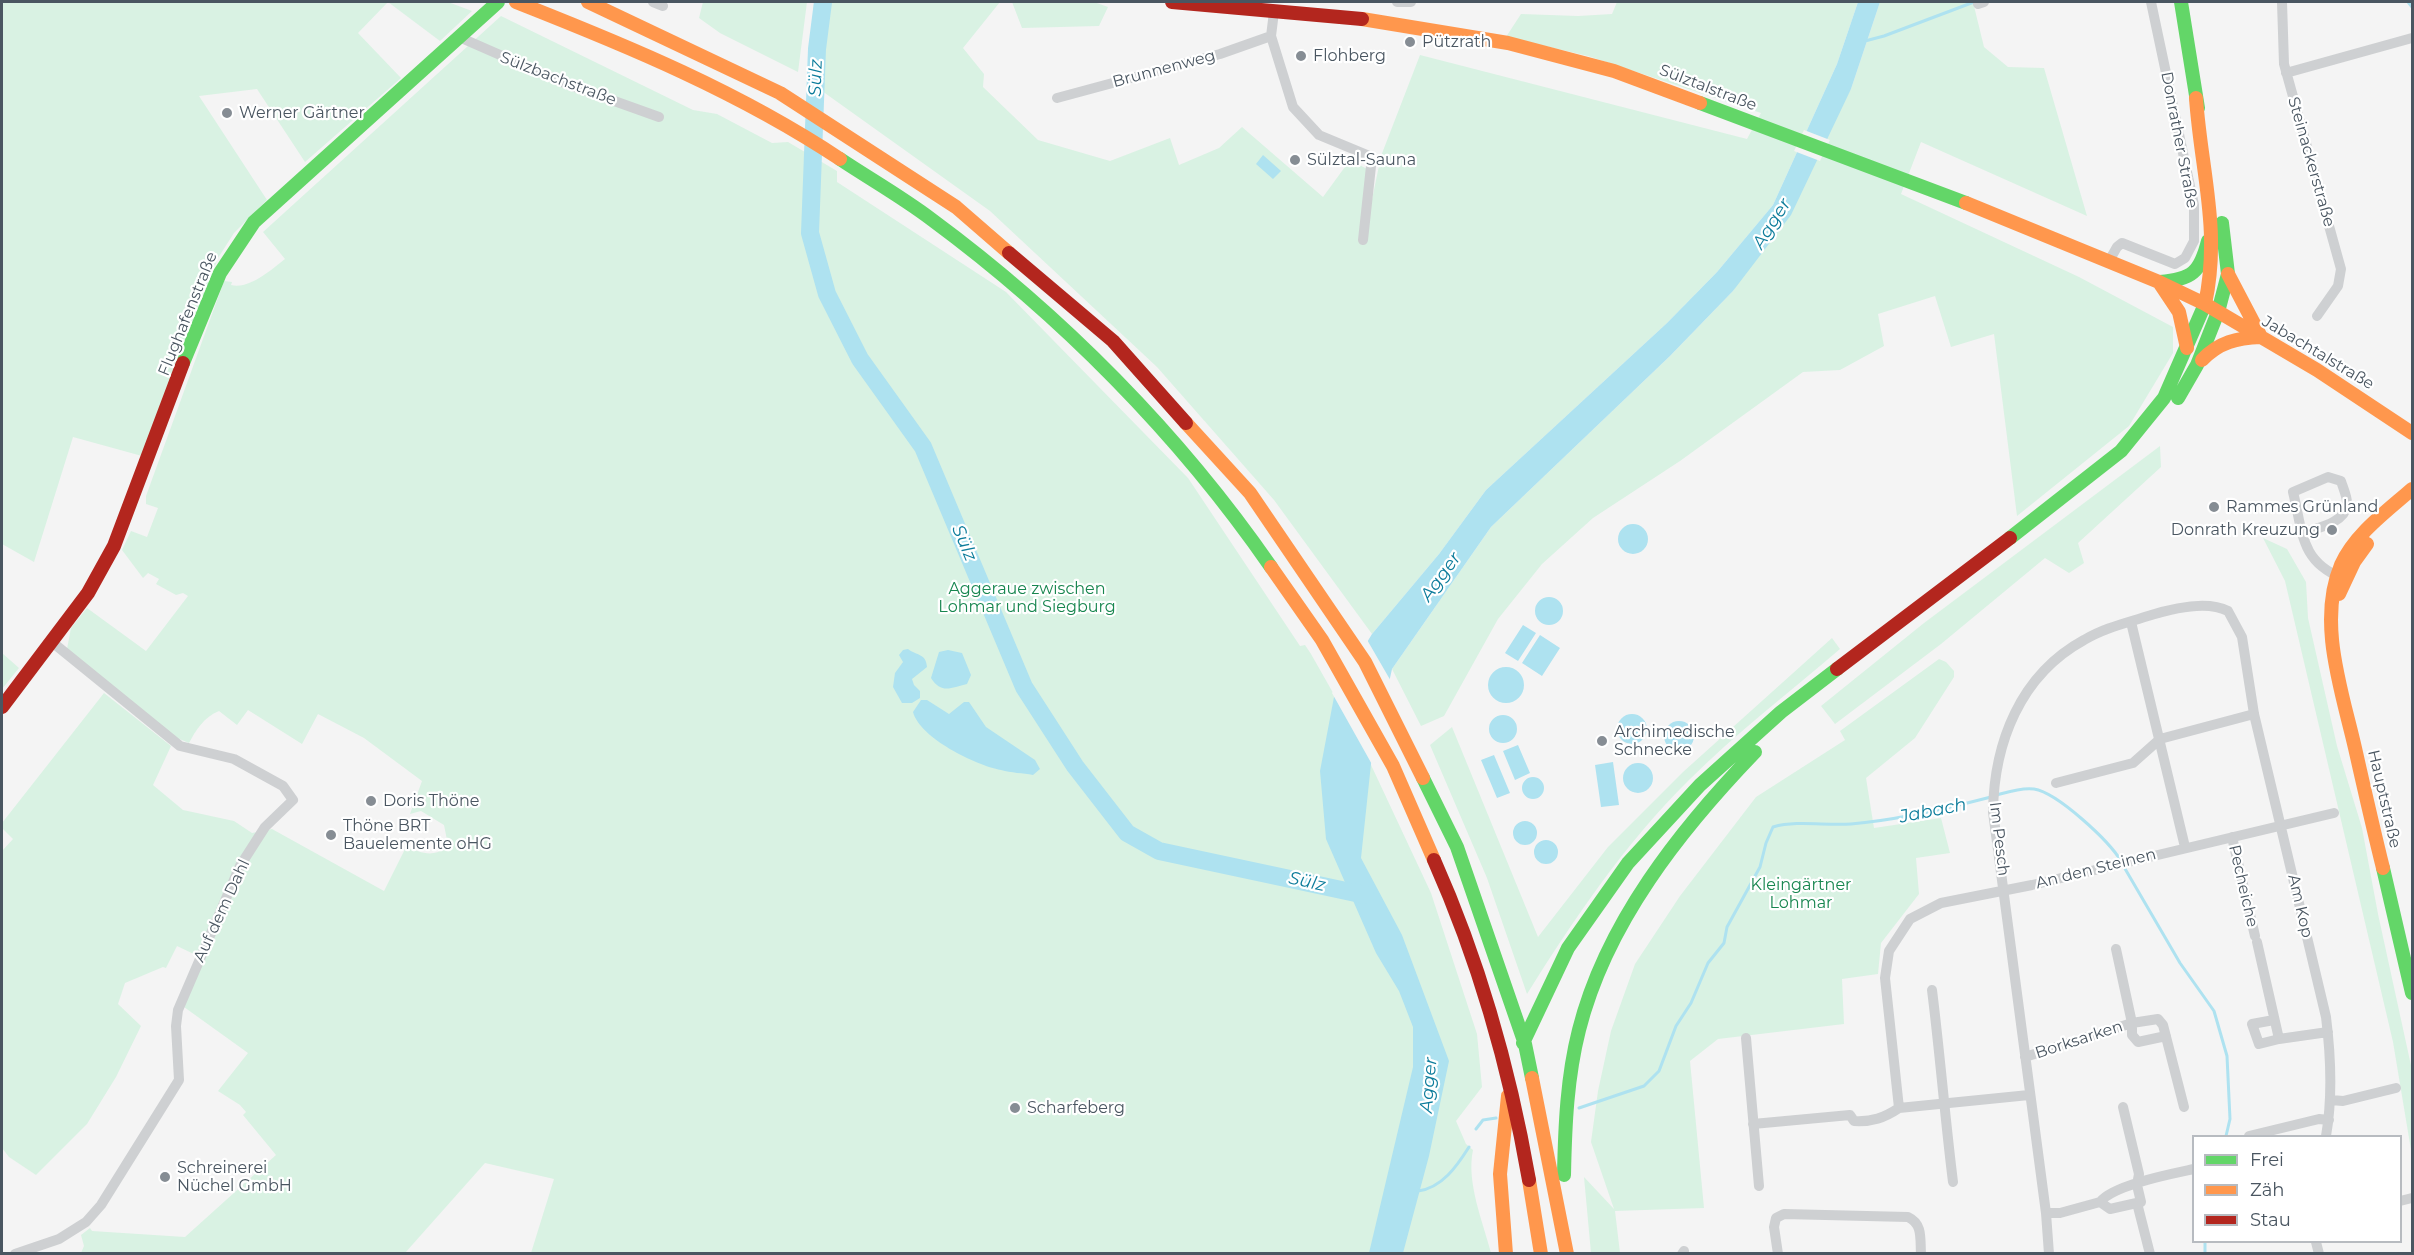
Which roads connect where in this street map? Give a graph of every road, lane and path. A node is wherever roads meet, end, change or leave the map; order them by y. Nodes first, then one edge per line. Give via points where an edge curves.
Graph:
1 (498, 2) edge
2 (516, 2) edge
3 (588, 2) edge
4 (1172, 2) edge
5 (1397, 2) edge
6 (1411, 2) edge
7 (2151, 2) edge
8 (2181, 2) edge
9 (2282, 2) edge
10 (1274, 7) edge
11 (1270, 36) junction
12 (459, 37) junction
13 (2412, 38) edge
14 (2286, 73) junction
15 (1057, 98) dead end
16 (2196, 98) junction
17 (659, 117) dead end
18 (2196, 123) junction
19 (1363, 240) dead end
20 (2109, 261) junction
21 (2228, 274) junction
22 (2159, 282) junction
23 (2205, 304) junction
24 (2218, 312) junction
25 (2317, 316) dead end
26 (2261, 337) junction
27 (2187, 348) junction
28 (2197, 364) junction
29 (2412, 434) edge
30 (2412, 489) edge
31 (2412, 504) edge
32 (2303, 532) junction
33 (2340, 577) junction
34 (2131, 622) junction
35 (52, 642) junction
36 (1819, 689) junction
37 (2, 707) edge
38 (1797, 707) junction
39 (2254, 714) junction
40 (2160, 739) junction
41 (2056, 783) dead end
42 (2334, 813) dead end
43 (2282, 826) junction
44 (2232, 837) junction
45 (2185, 847) junction
46 (2005, 890) junction
47 (2116, 949) dead end
48 (1932, 990) dead end
49 (2412, 993) edge
50 (2274, 1020) junction
51 (2132, 1023) junction
52 (2328, 1032) junction
53 (2166, 1036) junction
54 (1746, 1038) dead end
55 (2279, 1039) junction
56 (2025, 1057) junction
57 (2396, 1088) dead end
58 (2029, 1095) junction
59 (2331, 1100) junction
60 (1946, 1103) junction
61 (1899, 1107) junction
62 (2123, 1107) dead end
63 (2184, 1107) dead end
64 (2329, 1120) junction
65 (1753, 1124) junction
66 (2257, 1135) edge
67 (2326, 1135) edge
68 (2192, 1169) edge
69 (1953, 1182) dead end
70 (2137, 1185) junction
71 (1759, 1186) dead end
72 (2100, 1202) junction
73 (2137, 1203) junction
74 (2046, 1213) junction
75 (1564, 1227) junction
76 (15, 1254) edge
77 (1506, 1254) edge
78 (1541, 1254) edge
79 (1567, 1254) edge
80 (1778, 1254) edge
81 (1921, 1254) edge
82 (2049, 1254) edge
83 (2150, 1254) edge

1 - 12 main road, Flughafenstraße
2 - 78 main road via 620,42 765,112 858,168 975,252 1091,355 1216,492 1312,624 1376,734 1439,869 1497,1035 1520,1129
3 - 75 main road via 771,86 917,177 1017,253 1087,314 1140,366 1237,475 1327,599 1379,685 1462,855 1521,1024 1545,1121
4 - 10 main road, Sülztalstraße
5 - 6 street
7 - 20 street, Donrather Straße via 2194,205 2194,241 2185,258 2175,264 2122,243
8 - 16 main road
9 - 14 street, Steinackerstraße
10 - 11 street
10 - 20 main road, Sülztalstraße via 1508,43 1614,71 1908,180
11 - 15 street, Brunnenweg via 1220,54 1072,90
11 - 19 street via 1293,107 1319,135 1372,157
12 - 17 street, Sülzbachstraße via 564,83
12 - 35 main road, Flughafenstraße via 264,213 229,255 114,546 88,593
13 - 14 street
14 - 25 street, Steinackerstraße via 2341,269 2338,286
16 - 18 main road
16 - 21 main road via 2225,239
18 - 22 main road via 2209,241 2202,267 2194,275
18 - 23 main road via 2214,224 2213,272
20 - 22 main road, Sülztalstraße
21 - 24 main road
21 - 26 main road
22 - 23 main road, Sülztalstraße
22 - 27 main road via 2176,304
23 - 24 main road, Jabachtalstraße
23 - 27 main road
24 - 26 main road, Jabachtalstraße
24 - 28 main road
26 - 28 main road via 2224,342
26 - 29 main road, Jabachtalstraße
27 - 36 main road via 2159,406 2121,451
28 - 36 main road via 2160,424 2129,458
30 - 33 main road via 2361,534 2345,556
31 - 33 main road via 2380,529
32 - 32 street via 2329,524 2343,514 2347,504 2341,481 2328,477 2293,492
32 - 33 street via 2307,551 2319,566
33 - 49 main road, Hauptstraße via 2332,633 2336,667
34 - 39 street, Im Pesch via 2203,607 2228,611 2242,637
34 - 40 street
34 - 46 street, Im Pesch via 2082,640 2049,667 2022,698 2003,738 1993,803
35 - 37 main road, Flughafenstraße
35 - 76 street, Auf dem Dahl via 180,746 234,759 283,786 293,800 265,827 240,866 187,988 176,1026 179,1080 91,1218 44,1246
36 - 38 main road
38 - 75 main road via 1690,824 1634,908 1601,971 1585,1009 1568,1089
38 - 77 main road via 1722,764 1645,843 1595,908 1552,978 1530,1024 1508,1098 1501,1148
39 - 40 street
39 - 43 street, Am Kop
40 - 41 street via 2133,763
40 - 45 street
42 - 43 street, An den Steinen
43 - 44 street, An den Steinen
43 - 52 street, Am Kop
44 - 45 street, An den Steinen
44 - 50 street, Pecheiche
45 - 46 street, An den Steinen
46 - 56 street, Im Pesch
46 - 61 street, An den Steinen via 1941,903 1910,919 1889,951 1885,978
47 - 51 street, Borksarken
48 - 60 street
50 - 55 street, Pecheiche
50 - 55 street via 2252,1024 2259,1044
51 - 53 street, Borksarken via 2158,1019
51 - 53 street, Borksarken via 2132,1035 2138,1042
51 - 56 street, Borksarken
52 - 55 street
52 - 59 street, Am Kop
53 - 63 street
54 - 65 street
56 - 58 street, Im Pesch
57 - 59 street via 2343,1101
58 - 60 street
58 - 74 street, Im Pesch
59 - 64 street, Am Kop
60 - 61 street
60 - 69 street
61 - 65 street via 1870,1122 1854,1121 1850,1115
62 - 70 street via 2139,1174
64 - 66 street via 2319,1119
64 - 67 street, Am Kop
65 - 71 street
68 - 70 street
70 - 72 street via 2107,1192
70 - 73 street via 2141,1202
72 - 73 street via 2110,1209
72 - 74 street
73 - 83 street
74 - 82 street, Im Pesch
75 - 79 main road
80 - 81 street via 1773,1227 1776,1218 1784,1214 1908,1217 1919,1228

